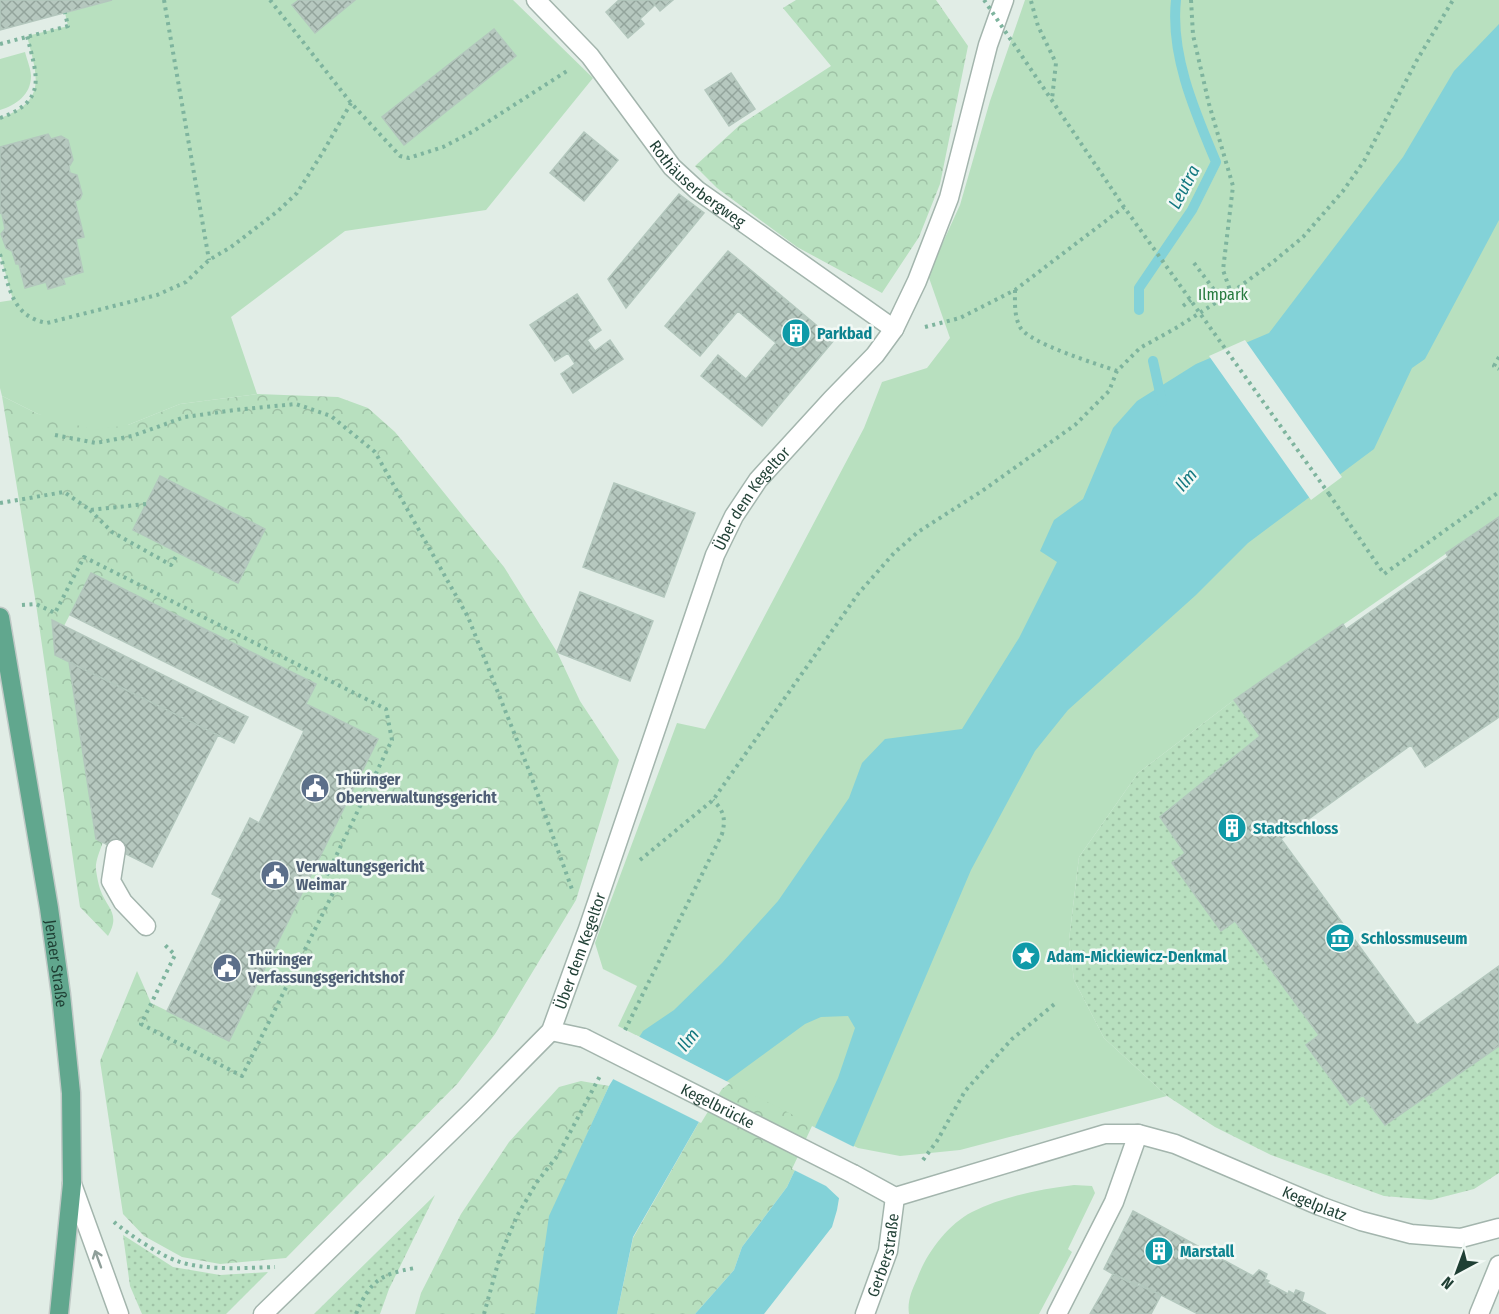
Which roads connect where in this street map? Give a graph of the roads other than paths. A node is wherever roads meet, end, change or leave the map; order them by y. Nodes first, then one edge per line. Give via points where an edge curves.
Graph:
1 (536, 0) edge
2 (1004, 0) edge
3 (894, 329) junction
4 (0, 617) edge
5 (116, 849) dead end
6 (146, 926) road end
7 (551, 1031) junction
8 (584, 1038) joint
9 (1138, 1134) junction
10 (72, 1184) junction
11 (895, 1197) junction
12 (1499, 1228) edge
13 (1499, 1265) edge
14 (59, 1314) edge
15 (119, 1314) edge
16 (263, 1314) edge
17 (865, 1314) edge
18 (1057, 1314) edge
19 (1479, 1314) edge

1 - 3 street, Rothäuserbergweg via 591,56 672,167 697,190
2 - 3 street, Über dem Kegeltor via 988,45 949,198
3 - 7 street, Über dem Kegeltor via 875,355 758,480 734,516 715,555
4 - 10 main road, Jenaer Straße via 61,995 71,1093
5 - 6 street via 111,881 123,902
7 - 8 street, Über dem Kegeltor
7 - 16 street, Über dem Kegeltor
8 - 11 street, Kegelbrücke, bridge
9 - 11 street, Kegelplatz via 1105,1134
9 - 12 street, Kegelplatz via 1175,1144 1361,1221 1411,1234 1461,1238
9 - 18 street via 1114,1202
10 - 14 main road, Jenaer Straße
15 -> 10 street
11 - 17 street, Gerberstraße via 888,1251
13 - 19 street

